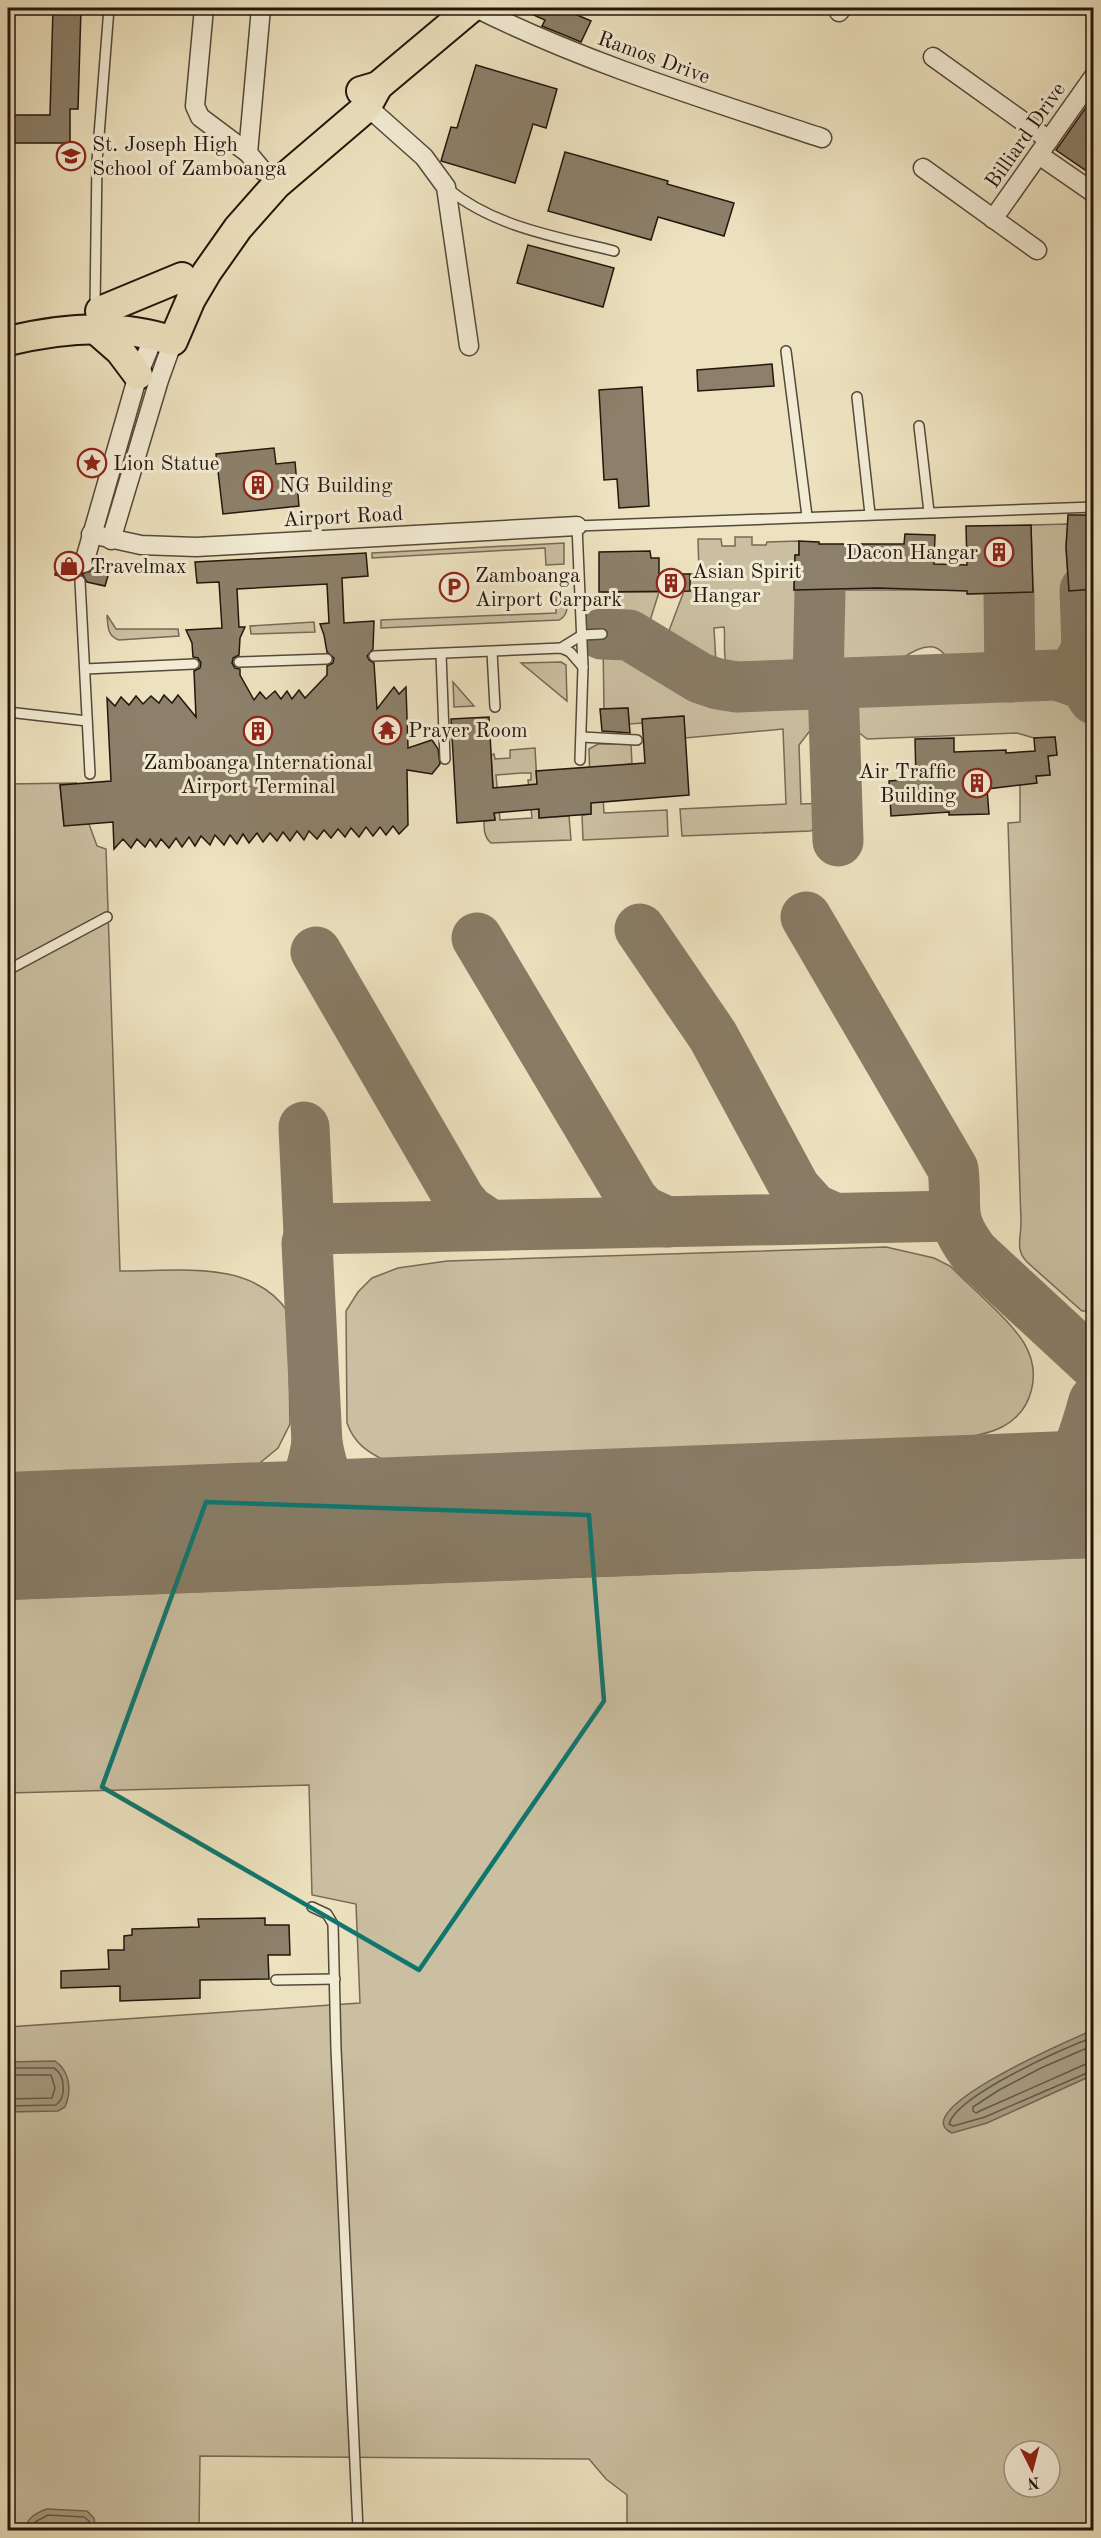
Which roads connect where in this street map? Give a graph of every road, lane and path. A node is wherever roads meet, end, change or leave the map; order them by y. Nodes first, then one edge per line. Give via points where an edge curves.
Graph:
1 (109, 8) edge
2 (204, 8) edge
3 (261, 8) edge
4 (471, 8) edge
5 (476, 8) edge
6 (933, 57) dead end
7 (1094, 76) edge
8 (366, 95) junction
9 (822, 138) dead end
10 (1044, 148) junction
11 (256, 162) junction
12 (923, 168) dead end
13 (446, 187) junction
14 (1094, 194) edge
15 (993, 219) junction
16 (1038, 250) dead end
17 (614, 251) dead end
18 (194, 269) junction
19 (97, 317) junction
20 (8, 322) edge
21 (168, 329) junction
22 (8, 341) edge
23 (469, 346) dead end
24 (786, 351) dead end
25 (138, 375) junction
26 (857, 397) dead end
27 (919, 426) dead end
28 (1094, 507) edge
29 (929, 512) junction
30 (870, 514) junction
31 (807, 516) junction
32 (578, 526) junction
33 (91, 534) junction
34 (111, 540) junction
35 (82, 572) joint
36 (602, 634) dead end
37 (582, 635) junction
38 (561, 648) junction
39 (492, 652) junction
40 (441, 654) junction
41 (374, 656) dead end
42 (327, 658) dead end
43 (240, 662) dead end
44 (194, 664) dead end
45 (583, 667) junction
46 (85, 669) junction
47 (495, 707) dead end
48 (8, 712) edge
49 (87, 721) junction
50 (582, 737) junction
51 (637, 740) dead end
52 (445, 759) dead end
53 (580, 760) dead end
54 (90, 774) dead end
55 (107, 917) dead end
56 (8, 970) edge
57 (312, 1907) dead end
58 (335, 1979) junction
59 (276, 1980) dead end
60 (358, 2530) edge

1 - 19 lane via 97,161
2 - 11 street via 195,106 200,117
3 - 11 street
4 - 8 main road
5 - 9 street, Ramos Drive via 613,68
6 - 10 street
7 - 10 street, Billiard Drive
8 - 11 main road
8 - 13 street via 424,157
8 - 18 main road
10 - 14 street
10 - 15 street, Billiard Drive
11 - 18 main road
12 - 15 street
13 - 17 lane via 511,225
13 - 23 street
15 - 16 street
18 - 19 main road
18 - 21 main road
19 - 20 main road via 49,315
19 - 21 main road via 140,312
19 - 22 main road via 52,333
19 - 25 main road
21 - 25 street
21 - 34 street via 159,380
24 - 31 lane
25 - 33 street
26 - 30 lane
27 - 29 lane
28 - 29 lane
29 - 30 lane
30 - 31 lane
31 - 32 lane
32 - 34 street, Airport Road via 196,547
32 - 37 lane
33 - 34 street, Airport Road
33 - 35 street
35 - 46 lane
36 - 37 lane
37 - 38 lane
37 - 45 lane
38 - 39 lane
38 - 45 lane
39 - 40 lane
39 - 47 lane
40 - 41 lane
40 - 52 lane
42 - 43 lane
44 - 46 lane
45 - 50 lane
46 - 49 lane
48 - 49 lane
49 - 54 lane
50 - 51 lane
50 - 53 lane
55 - 56 lane
57 - 58 lane via 327,1914 333,1924
58 - 59 lane
58 - 60 lane

